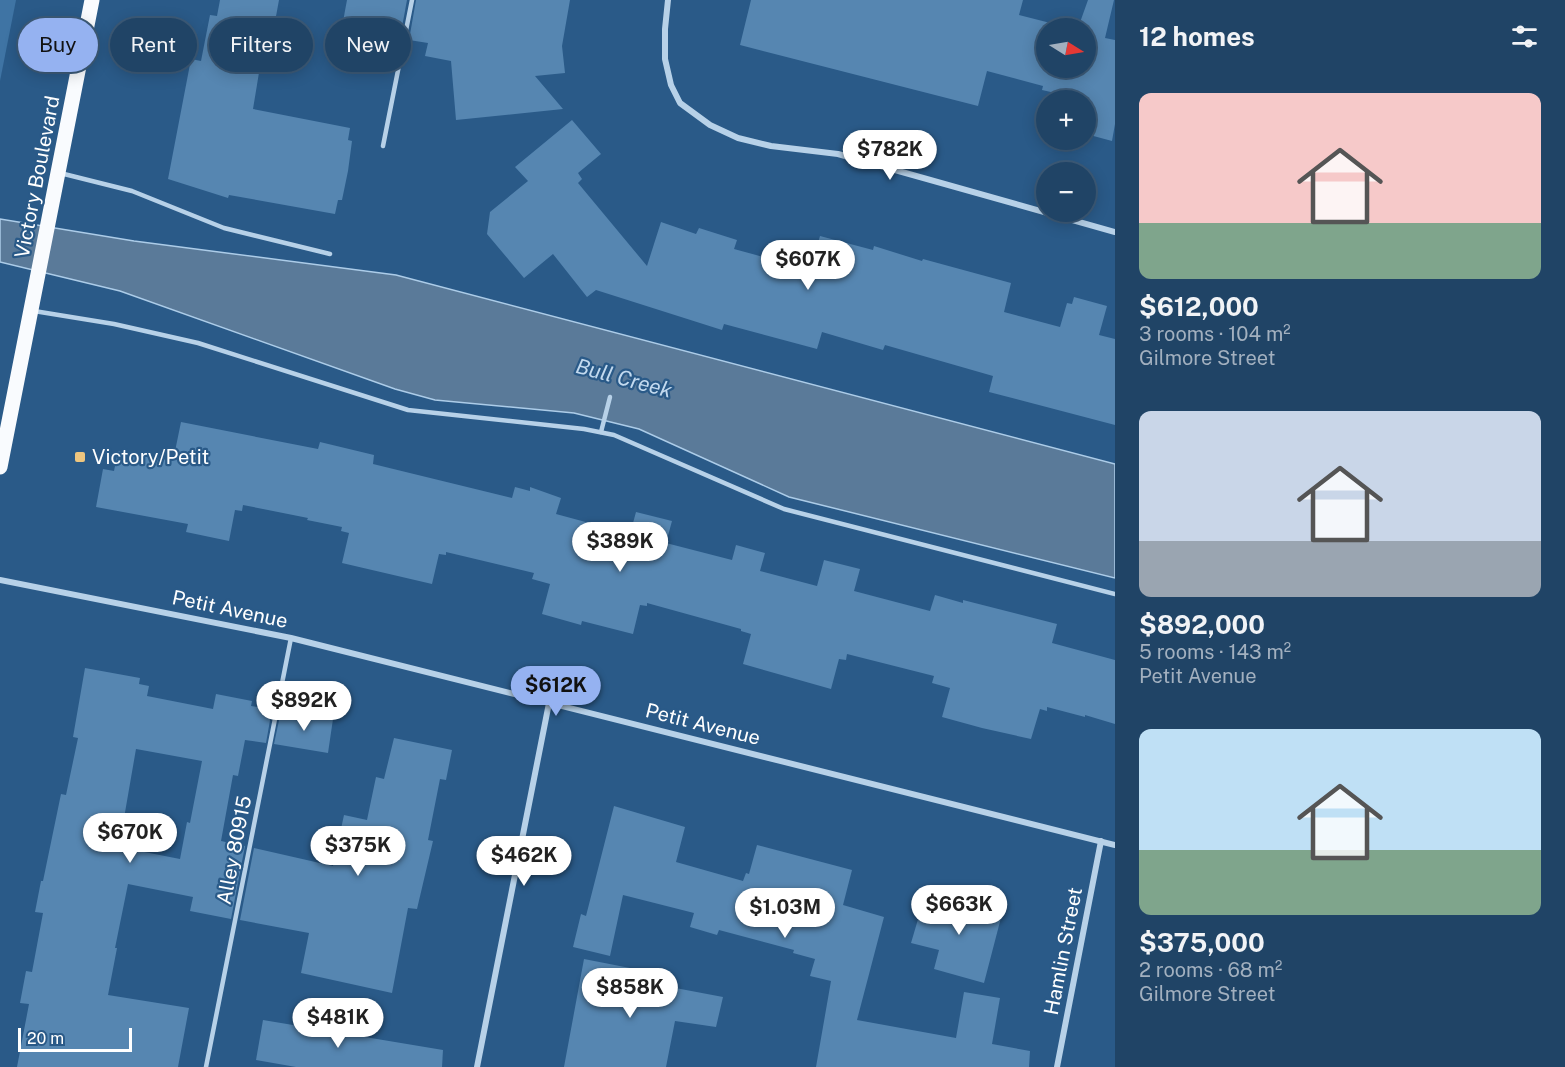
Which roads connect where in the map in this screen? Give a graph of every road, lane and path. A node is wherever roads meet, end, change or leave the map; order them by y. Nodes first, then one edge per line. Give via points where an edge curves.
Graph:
1 (92, 0) edge
2 (412, 0) edge
3 (668, 0) edge
4 (383, 146) dead end
5 (60, 173) junction
6 (1115, 232) edge
7 (330, 254) dead end
8 (32, 310) junction
9 (610, 397) dead end
10 (601, 432) junction
11 (0, 467) edge
12 (0, 580) edge
13 (1115, 594) edge
14 (291, 638) junction
15 (549, 703) junction
16 (1101, 841) junction
17 (1115, 844) edge
18 (206, 1067) edge
19 (477, 1067) edge
20 (1057, 1067) edge

1 - 5 main road, Victory Boulevard
2 - 4 lane
3 - 6 street via 665,59 671,85 680,103 710,125 738,138 838,154
5 - 7 lane via 132,191 224,228
5 - 8 main road, Victory Boulevard
8 - 10 lane via 198,343 408,410
8 - 11 main road, Victory Boulevard
9 - 10 lane
10 - 13 lane via 784,509
12 - 14 street, Petit Avenue
14 - 15 street, Petit Avenue
14 - 18 lane, Alley 80915
15 - 16 street, Petit Avenue
15 - 19 street
16 - 17 street, Petit Avenue
16 - 20 street, Hamlin Street

